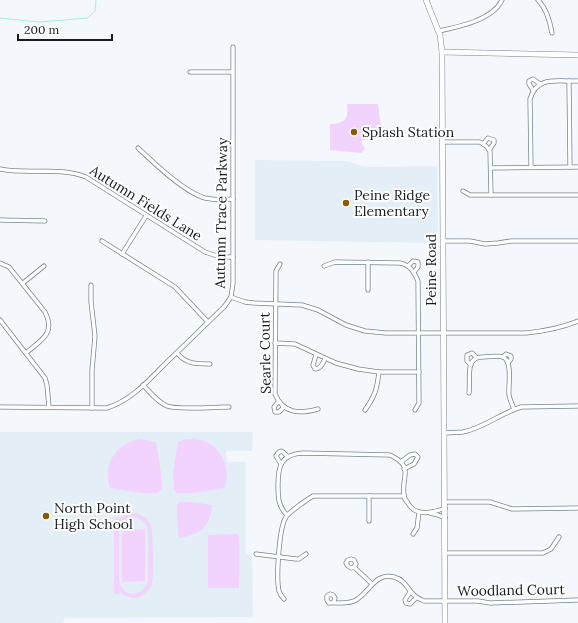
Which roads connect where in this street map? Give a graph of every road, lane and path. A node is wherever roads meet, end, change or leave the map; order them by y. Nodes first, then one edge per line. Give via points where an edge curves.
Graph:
1 (426, 0) edge
2 (502, 0) edge
3 (538, 0) edge
4 (439, 31) junction
5 (552, 33) dead end
6 (233, 47) dead end
7 (442, 52) junction
8 (578, 55) edge
9 (190, 72) dead end
10 (232, 72) junction
11 (569, 81) junction
12 (578, 81) edge
13 (540, 84) junction
14 (533, 90) junction
15 (443, 142) junction
16 (483, 144) junction
17 (138, 148) dead end
18 (489, 150) junction
19 (530, 167) junction
20 (570, 167) junction
21 (578, 167) edge
22 (491, 168) junction
23 (0, 169) edge
24 (463, 191) dead end
25 (491, 195) junction
26 (578, 195) edge
27 (233, 199) junction
28 (146, 216) junction
29 (0, 220) edge
30 (45, 221) dead end
31 (102, 241) dead end
32 (443, 241) junction
33 (578, 241) edge
34 (122, 254) junction
35 (233, 257) junction
36 (368, 262) junction
37 (0, 263) edge
38 (280, 264) dead end
39 (44, 266) dead end
40 (324, 266) dead end
41 (408, 266) junction
42 (414, 272) junction
43 (22, 284) junction
44 (91, 285) dead end
45 (368, 290) dead end
46 (231, 297) junction
47 (275, 304) junction
48 (0, 320) edge
49 (578, 321) edge
50 (208, 322) junction
51 (418, 334) junction
52 (444, 334) junction
53 (275, 343) junction
54 (26, 353) junction
55 (177, 353) junction
56 (316, 355) junction
57 (476, 357) junction
58 (325, 359) junction
59 (210, 364) dead end
60 (470, 364) junction
61 (379, 372) junction
62 (419, 372) junction
63 (143, 385) junction
64 (469, 393) dead end
65 (278, 402) junction
66 (578, 406) edge
67 (0, 407) edge
68 (49, 407) junction
69 (229, 407) dead end
70 (284, 407) junction
71 (92, 408) junction
72 (318, 409) dead end
73 (514, 409) junction
74 (365, 410) dead end
75 (415, 410) dead end
76 (444, 433) junction
77 (288, 457) junction
78 (401, 462) junction
79 (281, 464) junction
80 (404, 469) junction
81 (369, 496) junction
82 (404, 496) junction
83 (445, 502) junction
84 (445, 508) junction
85 (578, 508) edge
86 (419, 512) junction
87 (427, 512) junction
88 (287, 515) junction
89 (445, 518) junction
90 (369, 521) dead end
91 (413, 534) dead end
92 (559, 537) dead end
93 (445, 553) junction
94 (256, 554) dead end
95 (306, 554) dead end
96 (279, 557) junction
97 (354, 567) dead end
98 (372, 583) junction
99 (410, 592) junction
100 (416, 598) junction
101 (284, 599) dead end
102 (578, 600) edge
103 (334, 601) dead end
104 (445, 602) junction
105 (445, 623) edge

1 - 4 street, Peine Road
2 - 4 street via 493,11 479,19
3 - 5 street via 547,13
4 - 7 street, Peine Road
6 - 10 street, Autumn Trace Parkway
7 - 8 street
7 - 15 street, Peine Road
9 - 10 street
10 - 27 street, Autumn Trace Parkway
11 - 12 street
11 - 13 street via 547,81
11 - 20 street
13 - 14 street
13 - 14 street via 532,79 529,81
14 - 19 street via 530,99
15 - 16 street
15 - 32 street, Peine Road
16 - 18 street
16 - 18 street via 488,138 494,140
17 - 27 street via 160,169 193,193 214,200
18 - 22 street
19 - 20 street
19 - 22 street
20 - 21 street
22 - 25 street
23 - 28 street, Autumn Fields Lane via 15,172 77,174 86,177
24 - 25 street via 470,195
25 - 26 street
27 - 35 street, Autumn Trace Parkway
28 - 34 street
28 - 35 street, Autumn Fields Lane via 205,252 220,257
29 - 30 street
31 - 34 street
32 - 33 street via 485,244 511,241
32 - 52 street, Peine Road
34 - 50 street via 175,287
35 - 46 street, Autumn Trace Parkway
36 - 40 street via 335,262
36 - 41 street via 400,263
36 - 45 street
37 - 43 street via 9,267
38 - 47 street, Searle Court via 276,271
39 - 43 street
41 - 42 street
41 - 42 street via 418,262
42 - 51 street via 418,281
43 - 54 street via 45,312 49,323 46,336
44 - 71 street via 95,336
46 - 47 street via 250,303
46 - 50 street, Autumn Trace Parkway
47 - 51 street via 302,305 364,331
47 - 53 street, Searle Court
48 - 54 street
49 - 52 street via 563,327 526,333
50 - 55 street, Autumn Trace Parkway
51 - 52 street
51 - 62 street
52 - 76 street, Peine Road
53 - 56 street via 295,344
53 - 65 street, Searle Court via 275,394
54 - 68 street via 45,378
55 - 59 street via 182,359 194,364
55 - 63 street, Autumn Trace Parkway
56 - 58 street
56 - 58 street via 313,365 315,369 318,369
57 - 60 street
57 - 60 street via 472,353 467,355
57 - 73 street via 503,357 508,363 509,396
58 - 61 street via 336,364
60 - 64 street
61 - 62 street
61 - 74 street via 378,387
62 - 75 street via 419,403
63 - 69 street via 157,400 167,406
63 - 71 street, Autumn Trace Parkway via 117,405
65 - 70 street, Searle Court
65 - 70 street, Searle Court via 273,410 275,412
66 - 73 street via 529,406
67 - 68 street, Autumn Trace Parkway
68 - 71 street, Autumn Trace Parkway
70 - 72 street, Searle Court via 293,411 309,412
73 - 76 street via 475,428 463,432
76 - 83 street, Peine Road
77 - 78 street via 303,453 384,454
77 - 79 street
77 - 79 street via 284,452 278,453 276,456
78 - 80 street
78 - 80 street via 410,455 415,454 418,457 414,464
79 - 88 street via 278,472 278,497 279,504
80 - 82 street
81 - 82 street
81 - 88 street via 314,496
81 - 90 street
82 - 86 street via 409,506
83 - 84 street, Peine Road
83 - 85 street via 490,502 512,509
84 - 87 street
84 - 89 street, Peine Road
86 - 87 street
86 - 91 street via 417,528
87 - 89 street
88 - 96 street via 283,522
89 - 93 street, Peine Road
92 - 93 street via 552,549 543,553
93 - 104 street, Peine Road
94 - 96 street
95 - 96 street via 299,558
96 - 101 street via 278,590
97 - 98 street
98 - 99 street via 384,576 394,577 401,580
98 - 103 street via 357,599 346,603
99 - 100 street
99 - 100 street, Woodland Court via 406,603 412,603
100 - 104 street, Woodland Court
102 - 104 street, Woodland Court
104 - 105 street, Peine Road

